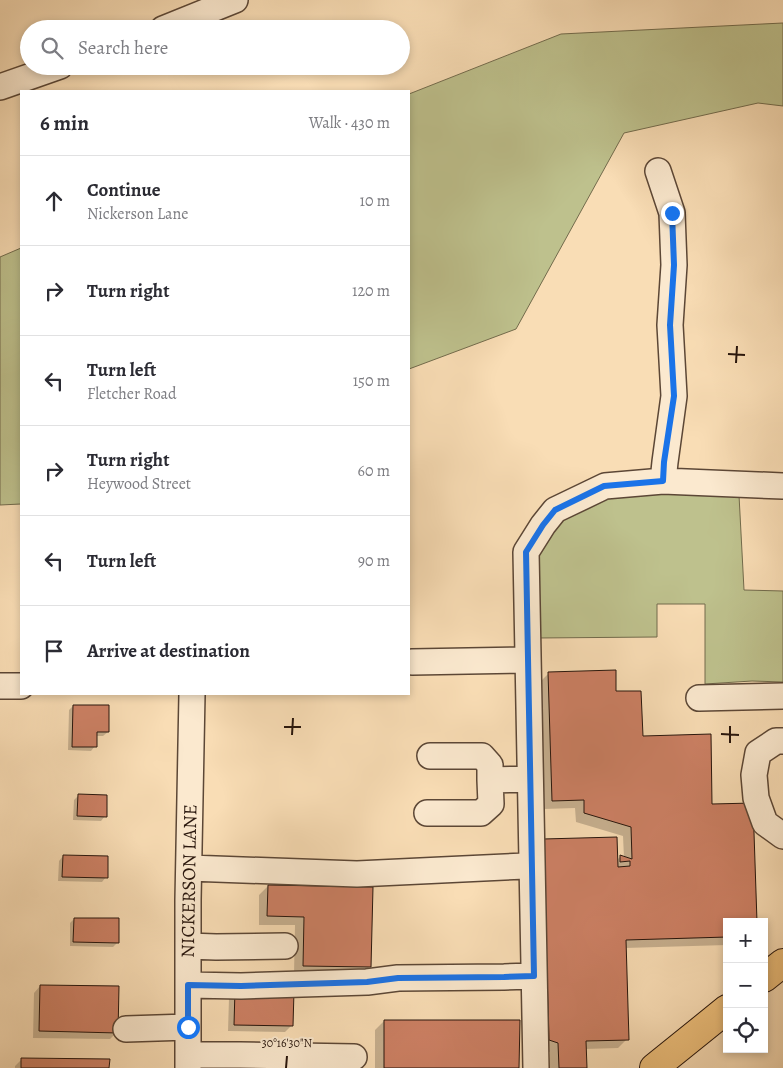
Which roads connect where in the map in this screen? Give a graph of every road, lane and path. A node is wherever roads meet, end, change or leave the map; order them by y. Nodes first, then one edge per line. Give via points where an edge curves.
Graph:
1 (235, 0) edge
2 (185, 20) edge
3 (33, 75) edge
4 (0, 86) edge
5 (658, 172) dead end
6 (663, 481) junction
7 (783, 486) edge
8 (528, 660) junction
9 (412, 662) dead end
10 (0, 686) edge
11 (20, 686) edge
12 (192, 695) edge
13 (783, 696) edge
14 (699, 698) dead end
15 (783, 741) edge
16 (430, 756) dead end
17 (490, 780) junction
18 (530, 780) junction
19 (427, 814) dead end
20 (783, 836) edge
21 (532, 866) junction
22 (188, 868) junction
23 (188, 946) junction
24 (286, 946) dead end
25 (783, 963) edge
26 (768, 975) edge
27 (534, 976) junction
28 (188, 985) junction
29 (723, 1013) edge
30 (188, 1027) junction
31 (126, 1029) dead end
32 (354, 1057) dead end
33 (188, 1062) edge
34 (669, 1063) edge
35 (536, 1068) edge

1 - 2 street
3 - 4 street
5 - 6 street via 672,213 674,265 670,325 674,396
6 - 7 street
6 - 8 street via 604,486 555,510 543,525 526,552
8 - 9 street
8 - 18 street
10 - 11 street
12 - 22 street, NICKERSON LANE
13 - 14 street
15 - 20 street via 776,741 758,753 754,775 756,798 765,823
16 - 17 street via 482,756 490,765
17 - 18 street
17 - 19 street via 491,804 481,813
18 - 21 street
21 - 22 street via 357,874
21 - 27 street
22 - 23 street, NICKERSON LANE
23 - 24 street
23 - 28 street, NICKERSON LANE
25 - 26 main road
27 - 28 street via 398,978 251,986
27 - 35 street
28 - 30 street, NICKERSON LANE
29 - 34 main road
30 - 31 street
30 - 33 street, NICKERSON LANE
32 - 33 street via 240,1054

